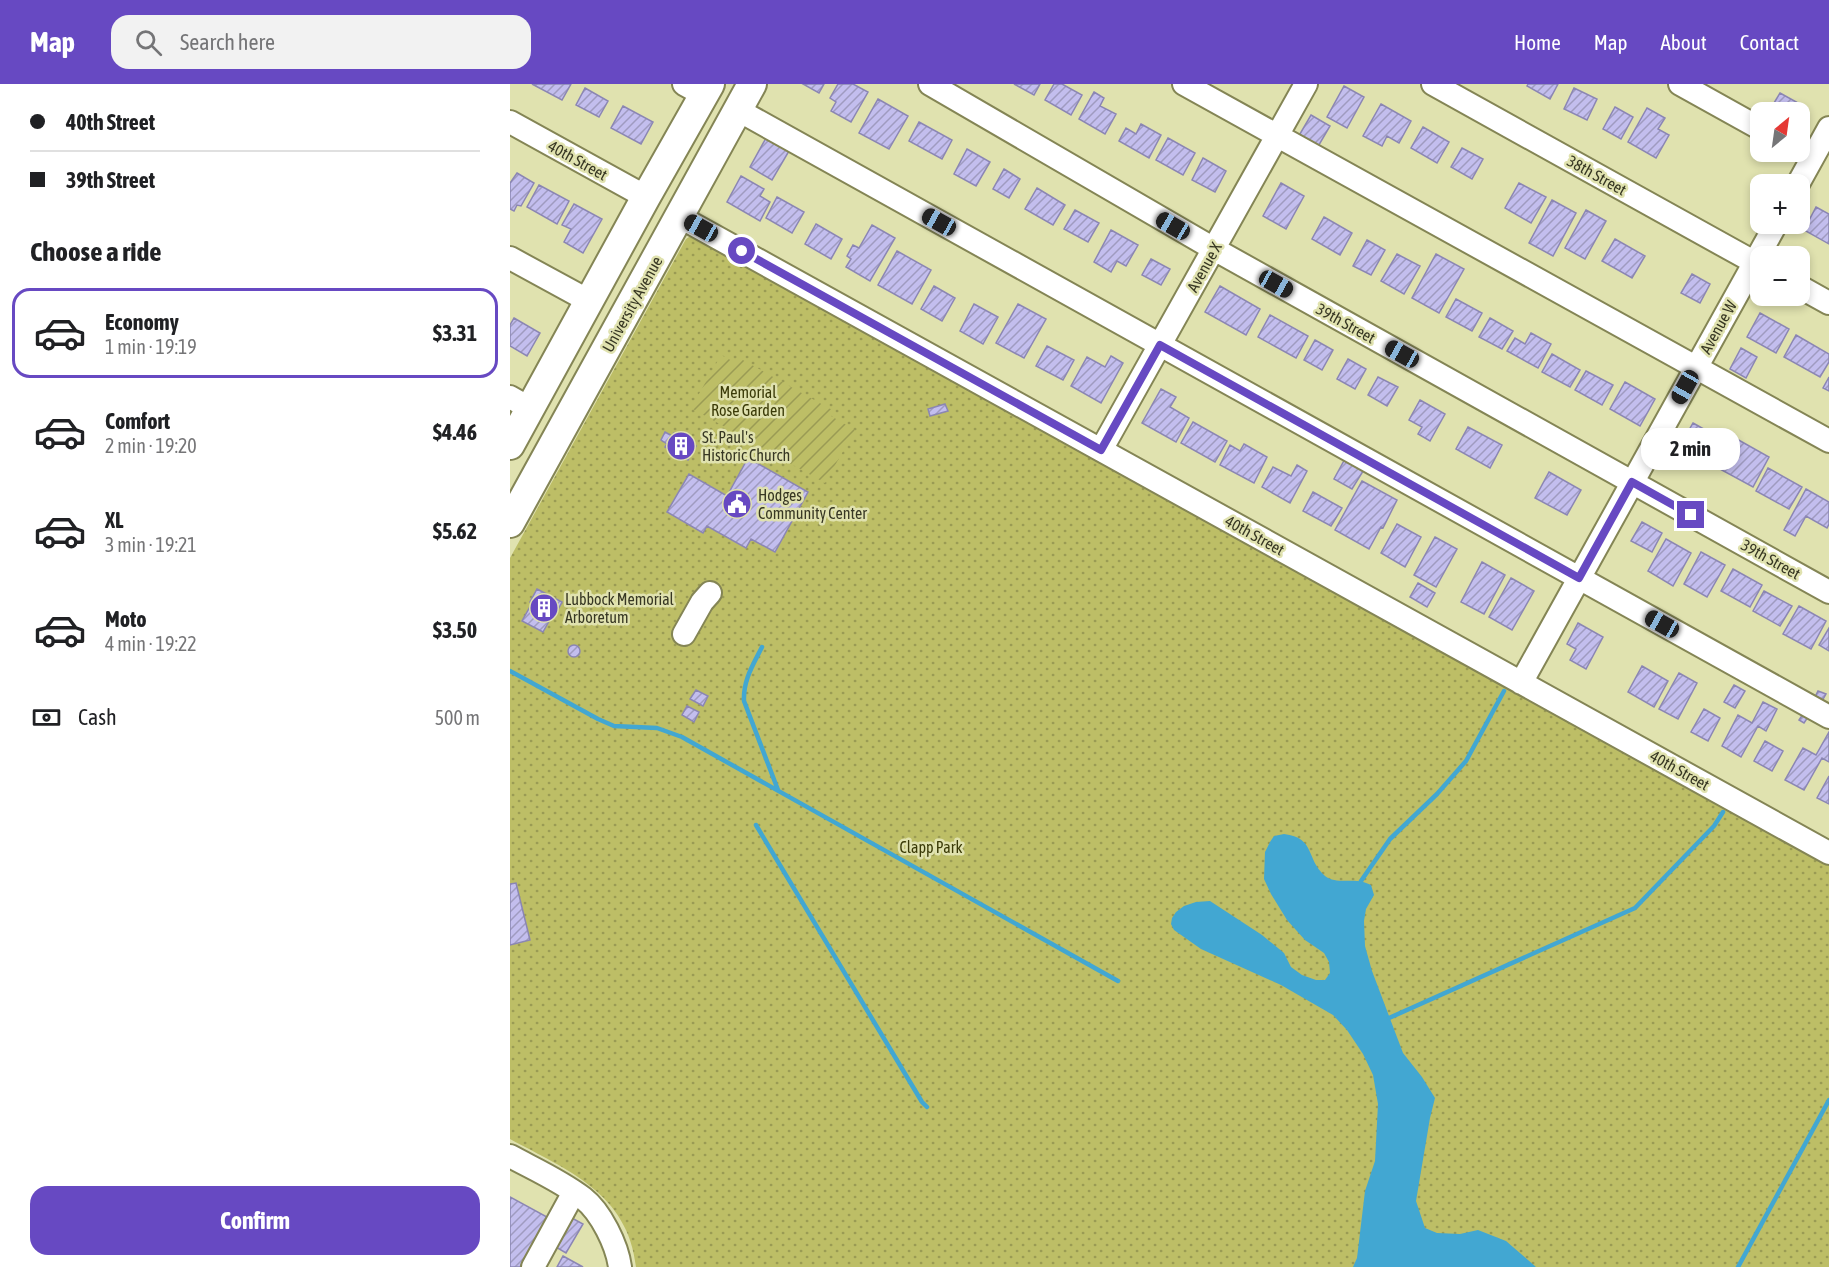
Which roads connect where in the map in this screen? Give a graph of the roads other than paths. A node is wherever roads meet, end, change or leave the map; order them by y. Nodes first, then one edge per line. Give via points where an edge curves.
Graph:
1 (752, 84) edge
2 (930, 84) edge
3 (1184, 84) edge
4 (1306, 84) edge
5 (1433, 84) edge
6 (1680, 84) edge
7 (699, 88) edge
8 (735, 97) edge
9 (510, 122) edge
10 (1750, 123) edge
11 (1829, 128) edge
12 (1278, 135) junction
13 (1814, 158) edge
14 (1804, 174) edge
15 (646, 197) junction
16 (680, 217) junction
17 (1214, 249) junction
18 (510, 258) edge
19 (1750, 260) edge
20 (1750, 277) edge
21 (1810, 293) edge
22 (589, 301) junction
23 (1829, 303) edge
24 (1160, 345) junction
25 (1696, 368) junction
26 (526, 401) edge
27 (564, 426) junction
28 (1829, 441) edge
29 (510, 445) edge
30 (1101, 450) junction
31 (1632, 482) junction
32 (510, 488) edge
33 (510, 523) edge
34 (1579, 578) junction
35 (1829, 592) edge
36 (710, 593) dead end
37 (684, 634) dead end
38 (1521, 683) junction
39 (1829, 717) edge
40 (1829, 853) edge
41 (510, 1156) edge
42 (569, 1189) junction
43 (533, 1267) edge
44 (620, 1267) edge

1 - 8 main road
2 - 17 street, 39th Street
3 - 12 street
4 - 12 street, Avenue X
5 - 19 street, 38th Street
6 - 10 street
7 - 15 main road
8 - 16 main road via 683,173 675,196
8 - 24 street
9 - 15 street, 40th Street
11 - 13 street
12 - 17 street, Avenue X
12 - 25 street
13 - 14 street
15 - 22 main road
16 - 26 main road via 663,222 643,244 603,313
16 - 27 main road, University Avenue
16 - 30 street, 40th Street
17 - 24 street, Avenue X
17 - 31 street, 39th Street
18 - 22 street
20 - 25 street, Avenue W
21 - 23 street
22 - 26 main road
24 - 30 street, Avenue X
24 - 34 street
25 - 28 street
25 - 31 street, Avenue W
26 - 29 main road
27 - 32 main road
27 - 33 main road, University Avenue
30 - 38 street, 40th Street
31 - 34 street, Avenue W
31 - 35 street, 39th Street
34 - 38 street, Avenue W
34 - 39 street
36 - 37 street
38 - 40 street, 40th Street
41 - 42 street
42 - 43 street
42 - 44 street via 585,1200 602,1221 614,1240

